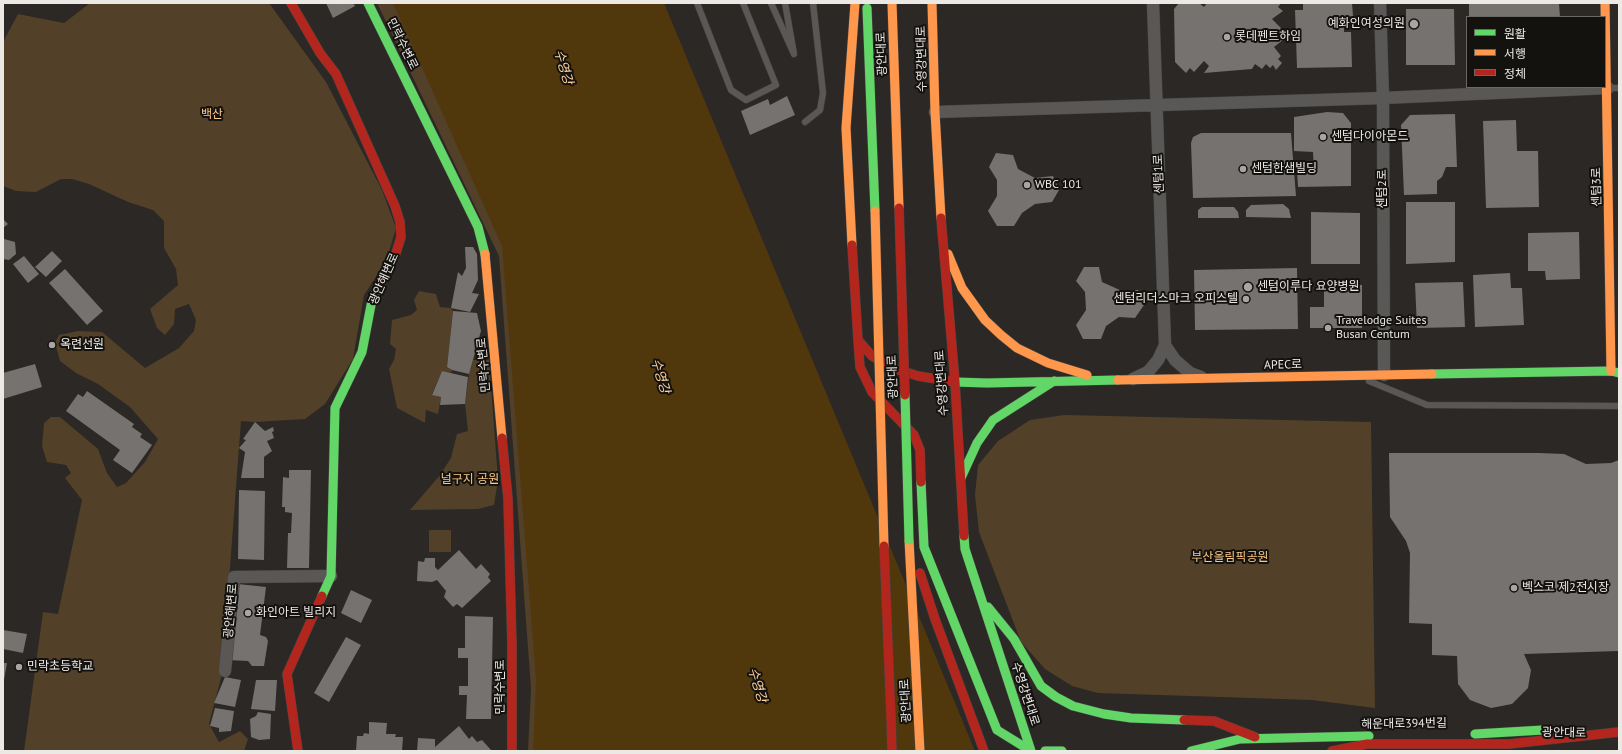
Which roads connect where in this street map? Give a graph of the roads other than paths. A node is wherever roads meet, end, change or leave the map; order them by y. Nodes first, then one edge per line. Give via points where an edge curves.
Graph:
1 (291, 3) edge
2 (368, 3) edge
3 (697, 3) edge
4 (743, 3) edge
5 (771, 3) edge
6 (785, 3) edge
7 (813, 3) edge
8 (855, 3) edge
9 (867, 3) edge
10 (892, 3) edge
11 (932, 3) edge
12 (1153, 3) edge
13 (1380, 3) edge
14 (1606, 3) edge
15 (1613, 88) edge
16 (1383, 98) junction
17 (1156, 106) junction
18 (935, 112) junction
19 (805, 122) dead end
20 (942, 240) junction
21 (858, 340) junction
22 (1165, 345) junction
23 (1616, 371) edge
24 (1384, 375) junction
25 (1354, 376) junction
26 (1204, 378) junction
27 (1132, 379) junction
28 (1054, 380) junction
29 (1104, 380) junction
30 (955, 382) junction
31 (1619, 406) edge
32 (960, 480) junction
33 (909, 540) junction
34 (331, 576) junction
35 (981, 598) junction
36 (225, 670) dead end
37 (1619, 726) edge
38 (1619, 732) edge
39 (1468, 734) dead end
40 (1445, 735) dead end
41 (1261, 739) junction
42 (1509, 744) junction
43 (1588, 745) dead end
44 (298, 751) edge
45 (512, 751) edge
46 (892, 751) edge
47 (920, 751) edge
48 (984, 751) edge
49 (1031, 751) edge
50 (1045, 751) edge
51 (1062, 751) edge
52 (1191, 751) edge
53 (1332, 751) edge

1 - 34 main road, 광안해변로 via 320,53 336,74 400,222 401,237 396,253 372,300 362,352 335,408
2 - 45 main road, 민락수변로 via 478,227 485,255 508,499
3 - 4 lane via 731,90 746,100 776,85
5 - 6 lane via 794,54
7 - 19 lane via 823,92 820,110
8 - 21 main road via 846,128
9 - 46 main road, 광안대로, bridge
10 - 33 main road, 광안대로, bridge
11 - 18 main road, 수영강변대로
12 - 17 street, 센텀1로
13 - 16 street, 센텀2로
14 - 15 main road, 센텀3로
15 - 16 street
15 - 23 main road, 센텀3로
16 - 17 street
16 - 24 street, 센텀2로
17 - 18 street
17 - 22 street, 센텀1로
18 - 20 main road, 수영강변대로
20 - 29 main road via 962,288 985,320 1017,348 1048,363
20 - 30 main road, 수영강변대로
21 - 30 main road, APEC로 via 872,356 890,367 918,376
21 - 49 main road via 860,368 872,392 914,435 920,450 924,547 997,730
22 - 26 street via 1175,360 1190,373
22 - 27 street via 1158,360 1148,372
23 - 24 main road, APEC로
24 - 25 main road, APEC로
25 - 26 main road, APEC로
25 - 31 lane via 1427,405
26 - 27 main road, APEC로
27 - 29 main road, APEC로
28 - 29 main road, APEC로
28 - 30 main road, APEC로
28 - 32 main road via 993,420 977,443
30 - 32 main road, 수영강변대로
32 - 35 main road, 수영강변대로 via 965,549
33 - 47 main road, 광안대로
33 - 48 main road
34 - 36 street, 광안해변로 via 234,577
34 - 44 main road, 광안해변로 via 287,674
35 - 41 main road via 1014,639 1041,686 1073,706 1131,718 1214,721
35 - 49 main road, 수영강변대로
37 - 39 main road
38 - 42 main road
40 - 41 main road, 해운대로394번길
41 - 52 main road, 해운대로394번길 via 1240,739
42 - 43 main road, 광안대로
42 - 53 main road via 1367,744
50 - 51 main road

